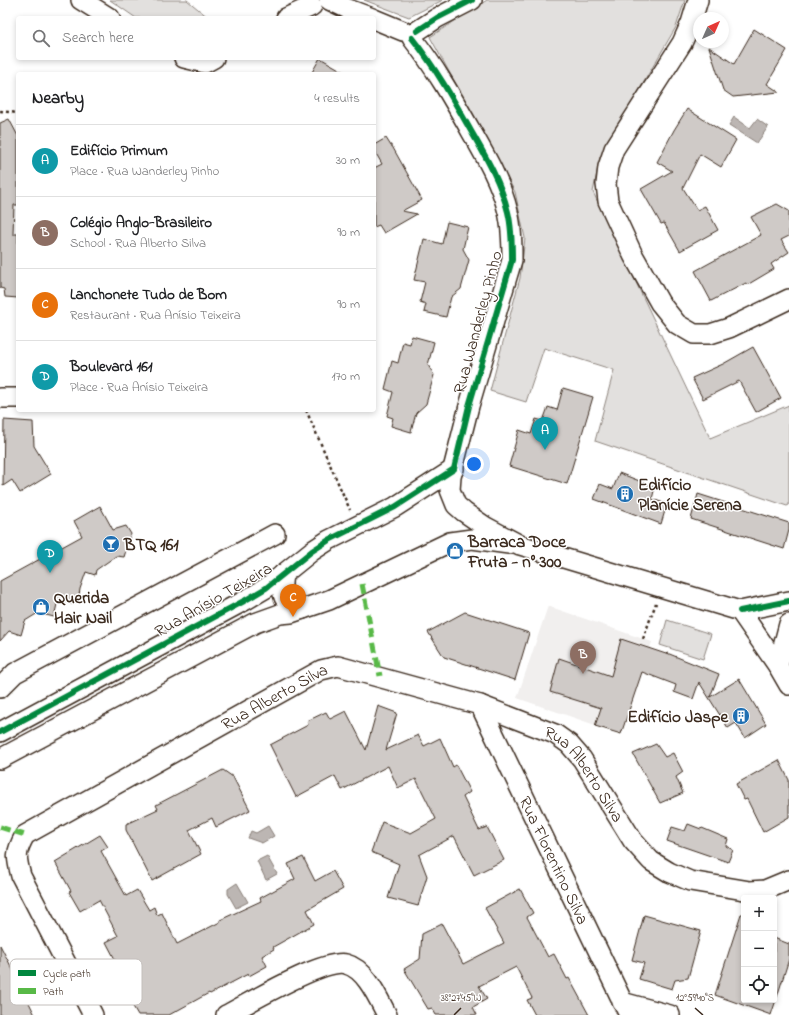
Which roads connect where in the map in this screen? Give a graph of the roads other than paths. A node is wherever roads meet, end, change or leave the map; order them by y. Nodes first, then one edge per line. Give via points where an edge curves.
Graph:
1 (81, 0) edge
2 (472, 0) edge
3 (698, 0) edge
4 (319, 2) edge
5 (107, 16) edge
6 (289, 16) edge
7 (368, 16) edge
8 (376, 19) edge
9 (411, 32) junction
10 (192, 60) edge
11 (210, 60) edge
12 (789, 299) edge
13 (0, 398) edge
14 (16, 398) edge
15 (454, 469) junction
16 (420, 492) junction
17 (456, 505) junction
18 (275, 534) dead end
19 (450, 542) junction
20 (520, 545) junction
21 (283, 574) junction
22 (789, 601) edge
23 (303, 609) junction
24 (740, 611) junction
25 (789, 624) edge
26 (778, 666) junction
27 (789, 685) edge
28 (0, 688) edge
29 (480, 705) junction
30 (0, 732) edge
31 (0, 759) edge
32 (789, 880) edge
33 (64, 959) edge
34 (88, 1005) edge
35 (626, 1009) edge
36 (93, 1015) edge
37 (226, 1015) edge
38 (387, 1015) edge
39 (670, 1015) edge

1 - 5 street
2 - 9 street
3 - 12 street via 682,43 614,149 608,166 608,200 633,254 660,303 677,324 694,334 710,334 729,328
4 - 6 street
4 - 7 street
8 - 9 street
9 - 15 street, Rua Wanderley Pinho via 445,84 500,186 512,236 512,260 469,406
10 - 11 street via 205,63
13 - 14 street
15 - 16 street, Rua Anísio Teixeira
15 - 17 street, Rua Wanderley Pinho via 450,490
16 - 17 street via 443,496
16 - 21 street, Rua Anísio Teixeira via 312,551
17 - 19 street, Rua Wanderley Pinho via 459,520
17 - 20 street via 486,527
18 - 28 street via 15,673
19 - 20 street via 472,539
19 - 23 street via 329,600
20 - 24 street
21 - 23 street via 282,594 294,607
21 - 30 street, Rua Anísio Teixeira via 244,601
22 - 24 street
23 - 31 street via 280,614 255,624
24 - 26 street
25 - 26 street
26 - 27 street
29 - 32 street, Rua Alberto Silva via 555,734 569,744 582,759 633,841 651,862 690,881 750,891 765,890
29 - 33 street, Rua Alberto Silva via 353,669 338,666 321,670 25,835 17,849 21,876
29 - 35 street, Rua Florentino Silva
34 - 36 street, Rua Alberto Silva
35 - 39 street
37 - 38 street via 315,969 327,965 346,964 358,970 367,979

